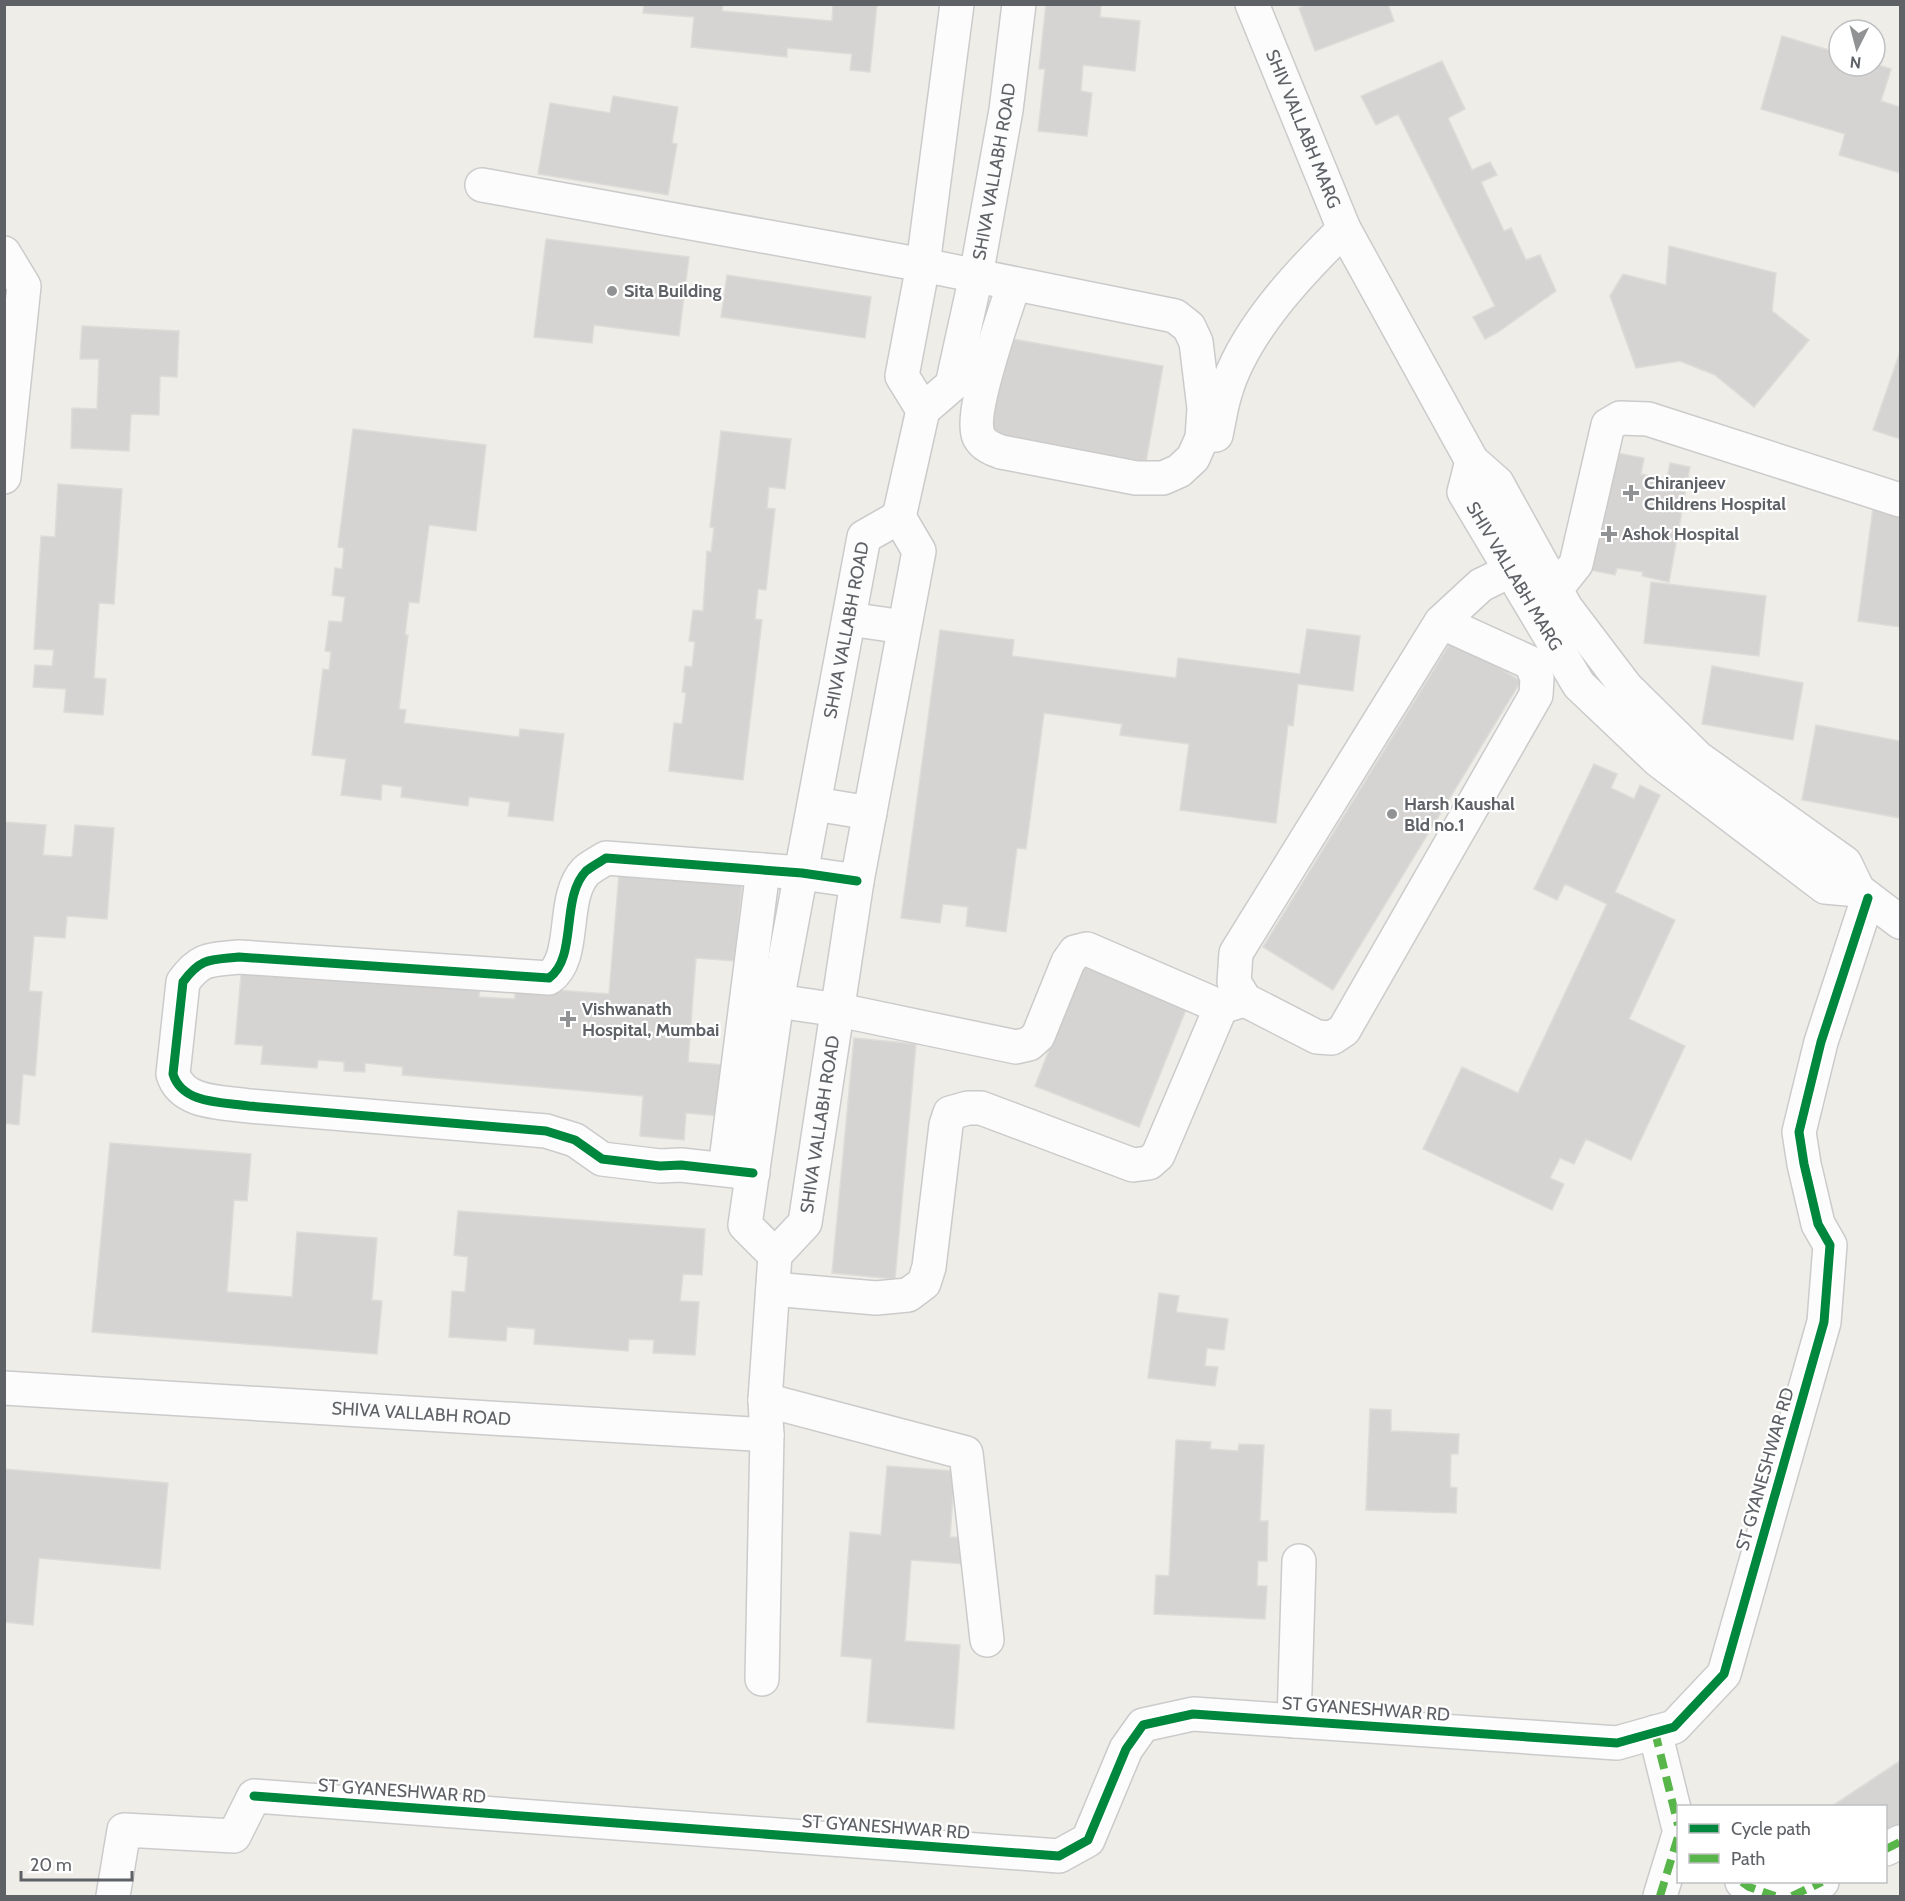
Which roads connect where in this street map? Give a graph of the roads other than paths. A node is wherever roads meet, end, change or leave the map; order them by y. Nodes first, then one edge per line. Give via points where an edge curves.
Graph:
1 (957, 4) edge
2 (1019, 4) edge
3 (1252, 4) edge
4 (482, 185) dead end
5 (1344, 229) junction
6 (4, 253) edge
7 (923, 265) junction
8 (976, 276) junction
9 (1014, 284) junction
10 (923, 410) junction
11 (1214, 444) dead end
12 (1472, 461) junction
13 (4, 477) edge
14 (1900, 500) edge
15 (899, 517) junction
16 (1510, 571) junction
17 (1556, 590) junction
18 (849, 619) junction
19 (1441, 622) junction
20 (904, 627) junction
21 (815, 804) junction
22 (870, 813) junction
23 (763, 870) junction
24 (802, 873) junction
25 (857, 881) junction
26 (1863, 894) junction
27 (1900, 922) edge
28 (777, 1001) junction
29 (1233, 1003) junction
30 (838, 1010) junction
31 (739, 1171) junction
32 (775, 1255) junction
33 (773, 1289) junction
34 (4, 1388) edge
35 (765, 1400) junction
36 (767, 1435) junction
37 (1299, 1561) dead end
38 (987, 1640) dead end
39 (762, 1678) dead end
40 (1294, 1721) junction
41 (1655, 1732) junction
42 (1677, 1821) edge
43 (1677, 1840) edge
44 (1744, 1883) edge
45 (1818, 1883) edge
46 (113, 1896) edge
47 (1660, 1896) edge
48 (1775, 1896) edge
49 (1792, 1896) edge

1 - 7 street
2 - 8 street, SHIVA VALLABH ROAD via 1006,110
3 - 5 street, SHIV VALLABH MARG
4 - 7 street
5 - 11 street via 1309,263 1249,340 1225,393
5 - 12 street, SHIV VALLABH MARG
6 - 13 street via 24,286
7 - 8 street
7 - 10 street via 902,376
8 - 9 street
8 - 10 street, SHIVA VALLABH ROAD via 952,385
9 - 9 street via 1175,316 1189,327 1196,342 1204,408 1202,438 1193,458 1179,471 1163,478 1136,478 987,447 979,436 979,402
10 - 15 street
12 - 16 street, SHIV VALLABH MARG via 1464,492
12 - 17 street via 1497,483
14 - 17 street via 1648,419 1620,418 1608,425 1576,564
15 - 18 street, SHIVA VALLABH ROAD via 864,537
15 - 20 street, SHIVA VALLABH ROAD via 919,551
16 - 19 street via 1481,585
16 - 26 street, SHIV VALLABH MARG via 1579,685 1658,760 1825,886
17 - 26 street via 1634,695 1698,758 1845,863
18 - 20 street
18 - 21 street, SHIVA VALLABH ROAD
19 - 29 street via 1236,953
19 - 29 street via 1531,663 1538,678 1536,695 1344,1030 1332,1038 1317,1037
20 - 22 street, SHIVA VALLABH ROAD
21 - 22 street
21 - 24 street, SHIVA VALLABH ROAD
22 - 25 street, SHIVA VALLABH ROAD
23 - 24 street
23 - 31 street
23 - 31 street via 606,858 586,871 576,888 562,958 557,972 549,978 239,957 204,962 183,981 172,1074 176,1084 189,1095 206,1100 546,1131 575,1140 602,1159
24 - 25 street
24 - 28 street, SHIVA VALLABH ROAD
25 - 30 street, SHIVA VALLABH ROAD
26 - 27 street
26 - 41 street, ST GYANESHWAR RD via 1799,1132 1818,1224 1830,1245 1824,1322 1724,1674 1674,1727
28 - 30 street
28 - 31 street, SHIVA VALLABH ROAD
29 - 30 street via 1087,949 1075,952 1068,962 1038,1036 1029,1044 1016,1047
29 - 33 street via 1158,1155 1149,1162 1133,1165 981,1108 950,1113 924,1282 908,1295 876,1298
30 - 32 street, SHIVA VALLABH ROAD via 805,1223
31 - 32 street, SHIVA VALLABH ROAD via 745,1225
32 - 33 street
33 - 35 street
34 - 36 street, SHIVA VALLABH ROAD
35 - 36 street
35 - 38 street via 966,1453
36 - 39 street
37 - 40 street
40 - 41 street, ST GYANESHWAR RD via 1617,1743
40 - 46 street, ST GYANESHWAR RD via 1193,1714 1143,1725 1126,1749 1088,1840 1059,1856 254,1796 234,1836 124,1830
41 - 42 street
43 - 47 street
44 - 48 street
45 - 49 street

